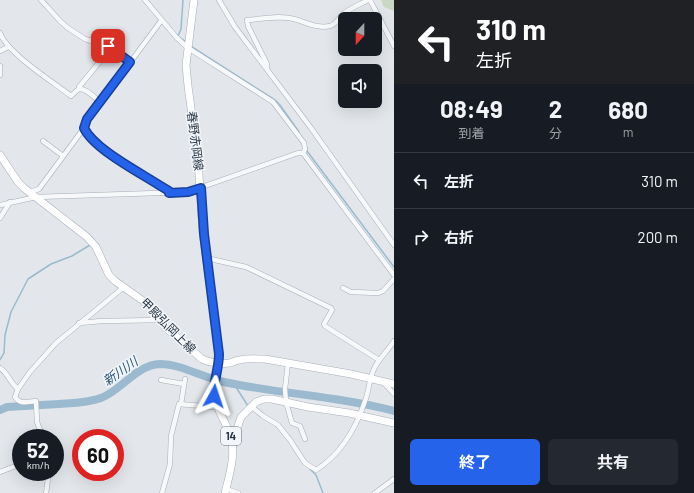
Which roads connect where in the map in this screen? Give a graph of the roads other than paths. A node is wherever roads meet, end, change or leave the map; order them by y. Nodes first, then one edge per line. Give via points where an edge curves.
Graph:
1 (41, 0) edge
2 (145, 0) edge
3 (194, 0) edge
4 (219, 0) edge
5 (369, 0) edge
6 (162, 21) junction
7 (0, 33) edge
8 (394, 46) edge
9 (8, 47) junction
10 (110, 48) junction
11 (188, 48) junction
12 (0, 51) edge
13 (130, 62) junction
14 (0, 66) edge
15 (267, 71) junction
16 (0, 75) edge
17 (79, 90) junction
18 (100, 102) junction
19 (84, 128) junction
20 (43, 141) dead end
21 (303, 153) junction
22 (0, 156) edge
23 (63, 156) junction
24 (201, 188) junction
25 (30, 192) junction
26 (169, 193) junction
27 (36, 197) junction
28 (0, 200) edge
29 (10, 202) junction
30 (2, 204) edge
31 (0, 218) edge
32 (394, 245) edge
33 (206, 258) junction
34 (394, 275) edge
35 (394, 279) edge
36 (124, 287) junction
37 (343, 288) dead end
38 (161, 320) junction
39 (79, 323) junction
40 (394, 341) edge
41 (379, 360) junction
42 (219, 363) junction
43 (288, 363) junction
44 (0, 368) edge
45 (371, 378) junction
46 (161, 380) dead end
47 (382, 381) junction
48 (394, 384) edge
49 (18, 388) junction
50 (394, 394) edge
51 (286, 399) junction
52 (181, 404) junction
53 (218, 406) junction
54 (251, 408) junction
55 (359, 416) junction
56 (394, 423) edge
57 (40, 429) edge
58 (231, 437) junction
59 (305, 439) dead end
60 (12, 467) edge
61 (0, 472) edge
62 (394, 479) edge
63 (48, 481) edge
64 (226, 491) edge
65 (46, 493) edge
66 (162, 493) edge
67 (238, 493) edge
68 (375, 493) edge

1 - 10 street via 68,28 85,39
2 - 6 street
3 - 11 main road, 春野赤岡線 / 14
4 - 15 street
5 - 8 street
5 - 15 street via 346,12 331,26 304,24 293,19 247,20 267,64
6 - 11 street
6 - 13 street
7 - 9 street
9 - 12 street
9 - 17 street via 71,96
10 - 13 street
10 - 17 street
11 - 21 street via 273,102 304,143
11 - 24 main road, 春野赤岡線 / 14 via 188,86
13 - 18 street
14 - 16 street
15 - 32 street
17 - 18 street via 86,91
18 - 19 street via 87,119
19 - 23 street
19 - 26 street via 98,145
20 - 23 street
21 - 24 street
21 - 34 street
22 - 25 main road, 甲殿弘岡上線 via 18,182
23 - 25 street via 39,189
24 - 26 street
24 - 33 main road, 春野赤岡線 / 14
25 - 27 main road, 甲殿弘岡上線
26 - 27 street
27 - 29 street
27 - 36 main road, 甲殿弘岡上線 via 87,237 96,247 109,275
28 - 30 street
29 - 30 street
29 - 31 street
33 - 41 street via 246,267 331,308 325,326
33 - 42 main road, 春野赤岡線 / 14
35 - 37 street via 378,293 351,292
36 - 38 main road, 甲殿弘岡上線 via 156,310
36 - 39 street
38 - 39 street
38 - 42 main road, 甲殿弘岡上線 via 165,327 202,359
39 - 49 street via 56,343
40 - 41 street
41 - 45 street
42 - 43 main road, 甲殿弘岡上線 via 254,358
42 - 53 main road, 春野赤岡線 / 14 via 214,396
43 - 45 main road, 甲殿弘岡上線
43 - 51 street
44 - 49 street
45 - 47 main road, 甲殿弘岡上線
45 - 55 street
46 - 52 street via 184,382
47 - 48 main road, 甲殿弘岡上線
47 - 50 street
49 - 57 street via 15,397 18,401 36,401
51 - 54 main road via 256,402
51 - 55 main road
51 - 59 street via 292,423 300,426
52 - 53 street
52 - 66 street via 171,436 170,464
53 - 58 main road, 春野赤岡線 / 14
54 - 55 street via 278,425 305,463 316,470 327,464 346,442
54 - 58 main road via 241,417 236,432
55 - 56 main road
58 - 64 main road, 春野赤岡線 / 14 via 233,450
60 - 61 street
62 - 68 street
63 - 65 street
64 - 67 street

